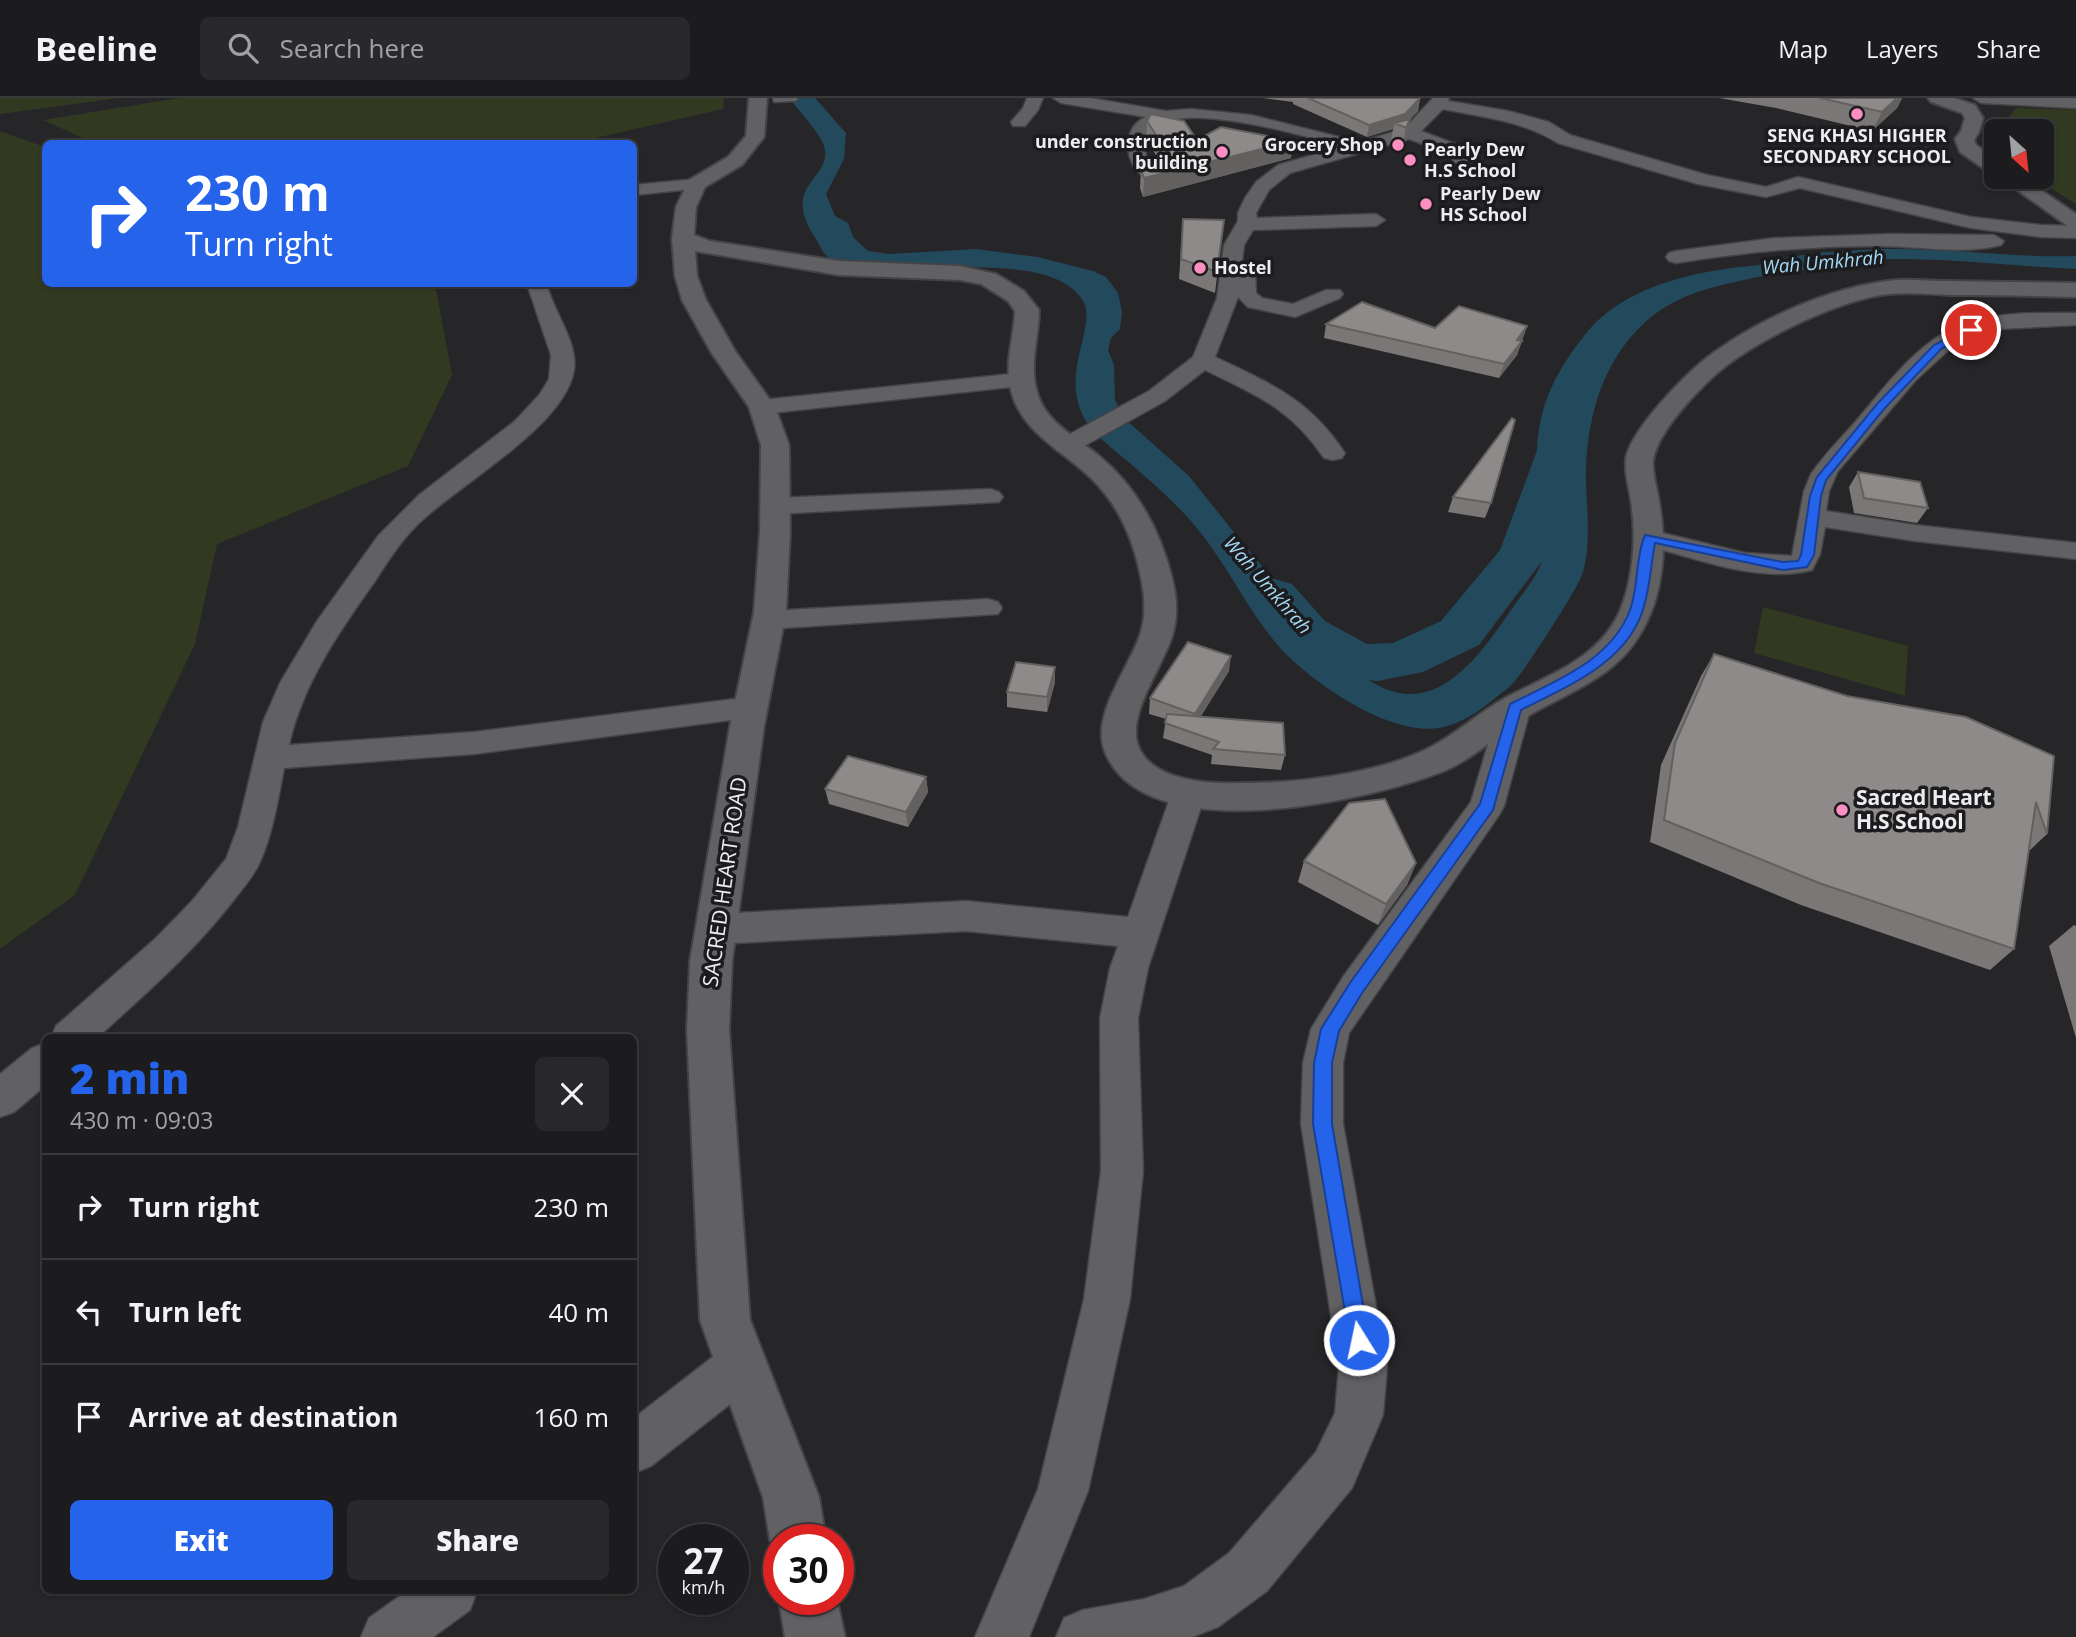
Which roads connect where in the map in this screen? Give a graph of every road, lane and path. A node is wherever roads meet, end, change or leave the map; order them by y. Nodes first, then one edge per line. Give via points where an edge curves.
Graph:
1 (1035, 98) edge
2 (1061, 98) edge
3 (1937, 98) edge
4 (1981, 98) edge
5 (785, 99) edge
6 (758, 101) edge
7 (1440, 101) edge
8 (2076, 103) edge
9 (1166, 107) edge
10 (1019, 122) dead end
11 (1410, 133) junction
12 (1357, 147) junction
13 (1984, 160) edge
14 (1464, 165) dead end
15 (1152, 175) edge
16 (696, 184) junction
17 (2026, 189) edge
18 (637, 190) edge
19 (1376, 220) dead end
20 (2076, 223) edge
21 (1246, 224) junction
22 (2042, 232) junction
23 (2076, 232) edge
24 (683, 238) junction
25 (1676, 257) dead end
26 (1232, 264) junction
27 (538, 287) edge
28 (2076, 290) edge
29 (1333, 294) dead end
30 (2076, 319) edge
31 (1203, 360) junction
32 (1020, 380) junction
33 (762, 407) junction
34 (1078, 440) junction
35 (1333, 453) dead end
36 (990, 497) dead end
37 (775, 506) junction
38 (1813, 517) junction
39 (1650, 538) junction
40 (2076, 551) edge
41 (988, 608) dead end
42 (768, 620) junction
43 (750, 708) junction
44 (1515, 708) junction
45 (269, 758) junction
46 (1188, 795) junction
47 (716, 929) junction
48 (1140, 933) junction
49 (75, 1034) edge
50 (42, 1063) edge
51 (0, 1099) edge
52 (740, 1366) junction
53 (637, 1447) edge
54 (795, 1524) edge
55 (447, 1594) edge
56 (811, 1615) edge
57 (388, 1637) edge
58 (815, 1637) edge
59 (1002, 1637) edge
60 (1083, 1637) edge

1 - 10 street
2 - 9 street
3 - 13 street via 1969,109 1974,118 1964,139 1967,148
4 - 8 street
5 - 6 street
6 - 16 street via 757,130 751,143 735,161
7 - 11 street
7 - 22 street via 1543,126 1564,139 1704,180 1766,192 1798,182 1963,221
9 - 12 street via 1289,125
9 - 15 street via 1146,122 1135,139 1137,155
11 - 12 street
11 - 14 street via 1457,151
12 - 21 street via 1284,169 1262,186
16 - 18 street
16 - 24 street, SACRED HEART ROAD
17 - 20 street
19 - 21 street
21 - 26 street via 1234,246
22 - 23 street
22 - 25 street via 1972,243 1861,240 1723,249
24 - 32 street via 705,247 839,268 950,272 988,279 1016,296 1027,310
24 - 33 street, SACRED HEART ROAD via 686,276 694,300
26 - 29 street via 1245,272 1246,295 1255,303 1295,311
26 - 31 street via 1227,298
27 - 45 street via 563,361 556,388 501,446 440,490 390,538 308,659 280,719
28 - 39 street via 1889,287 1802,315 1738,348 1698,377 1652,432 1640,458
30 - 38 street via 1986,325 1937,347 1821,480
31 - 34 street via 1157,396
31 - 35 street via 1288,402 1306,415
32 - 33 street
32 - 34 street via 1042,425
33 - 37 street, SACRED HEART ROAD via 775,445
34 - 46 street via 1133,508 1146,537 1162,605 1157,633 1117,737 1123,755 1154,782
36 - 37 street
37 - 42 street, SACRED HEART ROAD
38 - 39 street via 1808,555 1802,565 1753,561
38 - 40 street
39 - 44 street via 1637,608 1623,637 1586,671
41 - 42 street
42 - 43 street, SACRED HEART ROAD
43 - 45 street via 474,743
43 - 47 street, SACRED HEART ROAD
44 - 46 street via 1434,760 1339,789 1213,799
44 - 60 street via 1487,806 1330,1029 1323,1063 1322,1124 1363,1367 1359,1415 1334,1470 1248,1572 1199,1608 1144,1626
45 - 49 street via 243,862 164,956
46 - 48 street
47 - 48 street via 966,916
47 - 52 street, SACRED HEART ROAD via 708,1030 725,1320
48 - 59 street via 1119,1018 1122,1171 1107,1299 1063,1491
50 - 51 street
52 - 53 street
52 - 54 street, SACRED HEART ROAD via 791,1497
55 - 57 street
56 - 58 street

